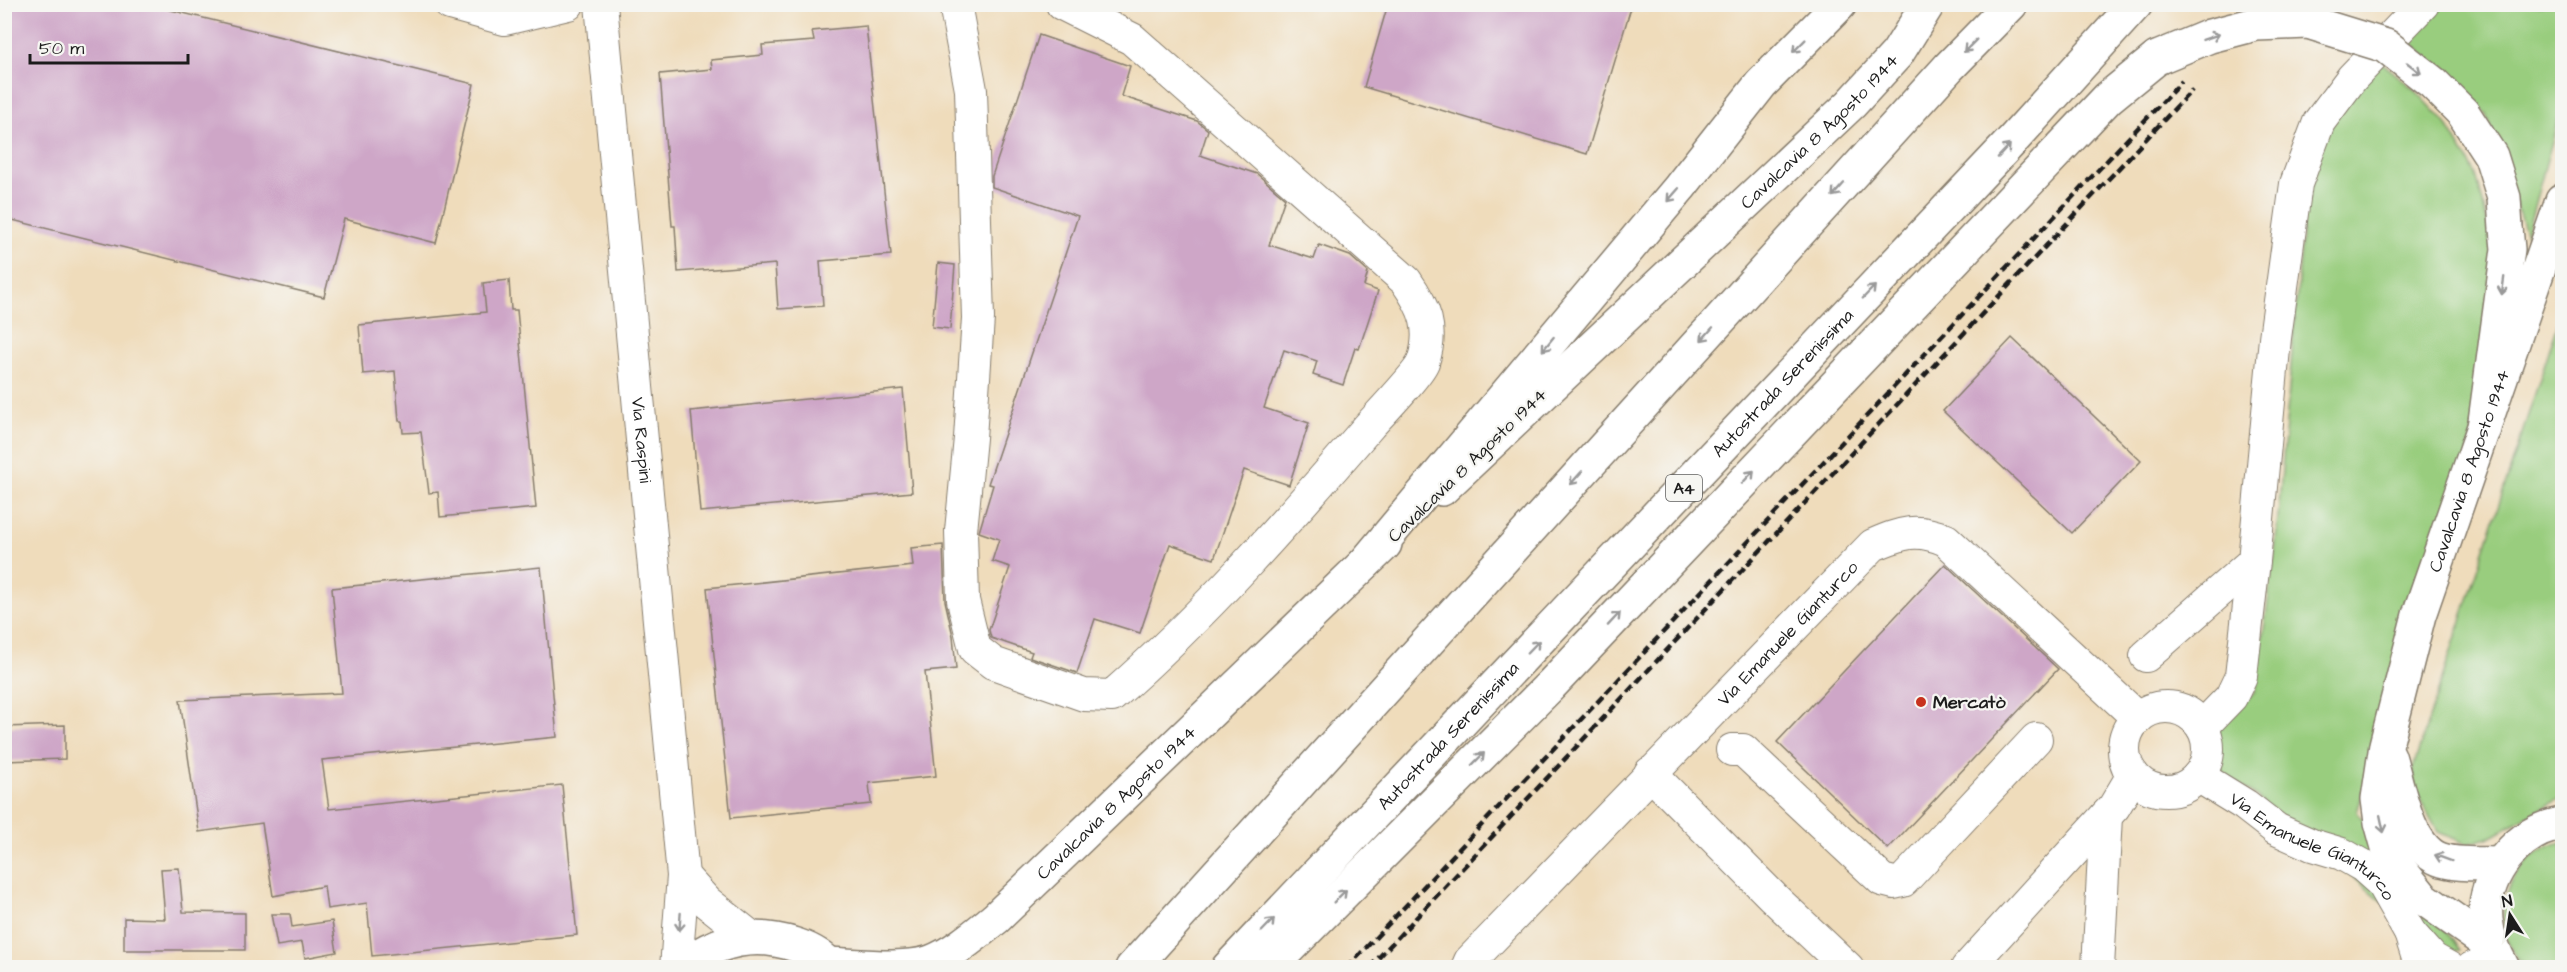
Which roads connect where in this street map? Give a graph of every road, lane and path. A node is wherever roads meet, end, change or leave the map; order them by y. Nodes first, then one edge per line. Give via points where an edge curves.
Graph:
1 (450, 4) edge
2 (568, 4) edge
3 (601, 4) edge
4 (1062, 4) edge
5 (1840, 4) edge
6 (1928, 4) edge
7 (2011, 4) edge
8 (2136, 4) edge
9 (2423, 4) edge
10 (960, 5) edge
11 (2561, 204) edge
12 (2484, 429) junction
13 (2254, 561) junction
14 (1365, 563) junction
15 (2146, 656) dead end
16 (2138, 718) junction
17 (2202, 728) junction
18 (2036, 740) dead end
19 (2386, 745) junction
20 (1732, 750) dead end
21 (1650, 773) junction
22 (2198, 776) junction
23 (2142, 781) junction
24 (2110, 811) junction
25 (2561, 822) edge
26 (2500, 864) junction
27 (683, 876) junction
28 (996, 918) junction
29 (2410, 933) junction
30 (751, 937) junction
31 (2490, 959) edge
32 (830, 966) edge
33 (676, 968) edge
34 (681, 968) edge
35 (952, 968) edge
36 (1132, 968) edge
37 (1228, 968) edge
38 (1269, 968) edge
39 (1467, 968) edge
40 (1848, 968) edge
41 (1967, 968) edge
42 (2098, 968) edge
43 (2421, 968) edge
44 (2448, 968) edge

1 - 2 street via 505,19
3 - 27 street, Via Raspini
4 - 10 street via 1132,39 1406,281 1423,305 1429,335 1422,364 1321,482 1222,590 1112,696 1084,695 993,663 975,649 963,600 961,531 978,318 970,90
5 -> 14 main road via 1761,84 1680,187
6 - 14 main road, Cavalcavia 8 Agosto 1944 via 1897,54 1851,105
7 -> 36 main road via 1933,85
37 -> 8 main road, Autostrada Serenissima / A4 via 2009,144
9 - 13 street via 2352,78 2319,122 2296,184
11 - 12 main road, Cavalcavia 8 Agosto 1944
12 - 19 main road, Cavalcavia 8 Agosto 1944 via 2419,615
38 -> 12 main road, bridge via 1551,686 2108,98 2157,58 2210,36 2256,24 2308,22 2386,46 2463,113 2491,156 2504,198 2508,249
13 - 15 street
13 - 17 street via 2241,676 2231,697
14 - 28 main road, Cavalcavia 8 Agosto 1944
16 - 17 street via 2149,711 2173,708 2189,715
16 - 21 street, Via Emanuele Gianturco via 1946,540 1927,532 1901,533 1874,545
16 - 23 street via 2130,727 2125,746 2127,764
17 - 22 street via 2208,753
18 - 20 street via 1903,881 1894,883 1882,880 1743,750
26 -> 19 main road, Cavalcavia 8 Agosto 1944 via 2438,859 2423,845 2404,811
19 -> 31 main road, Cavalcavia 8 Agosto 1944 via 2378,799 2389,851 2423,898
21 - 39 street, Via Emanuele Gianturco via 1470,960
21 - 40 street
22 - 23 street via 2176,790 2163,791
22 - 29 street, Via Emanuele Gianturco via 2276,830 2342,854 2363,866 2381,882
23 - 24 street
24 - 41 street
24 - 42 street
25 - 26 main road via 2522,841
26 - 31 main road via 2489,890 2486,918
27 - 30 street via 707,902
27 -> 33 street, Via Raspini
28 - 32 main road, Cavalcavia 8 Agosto 1944 via 964,944 929,962
28 - 35 main road, Cavalcavia 8 Agosto 1944
29 - 43 street
29 - 44 street via 2433,959
30 - 32 main road via 779,939 806,948
30 - 34 main road via 723,942

